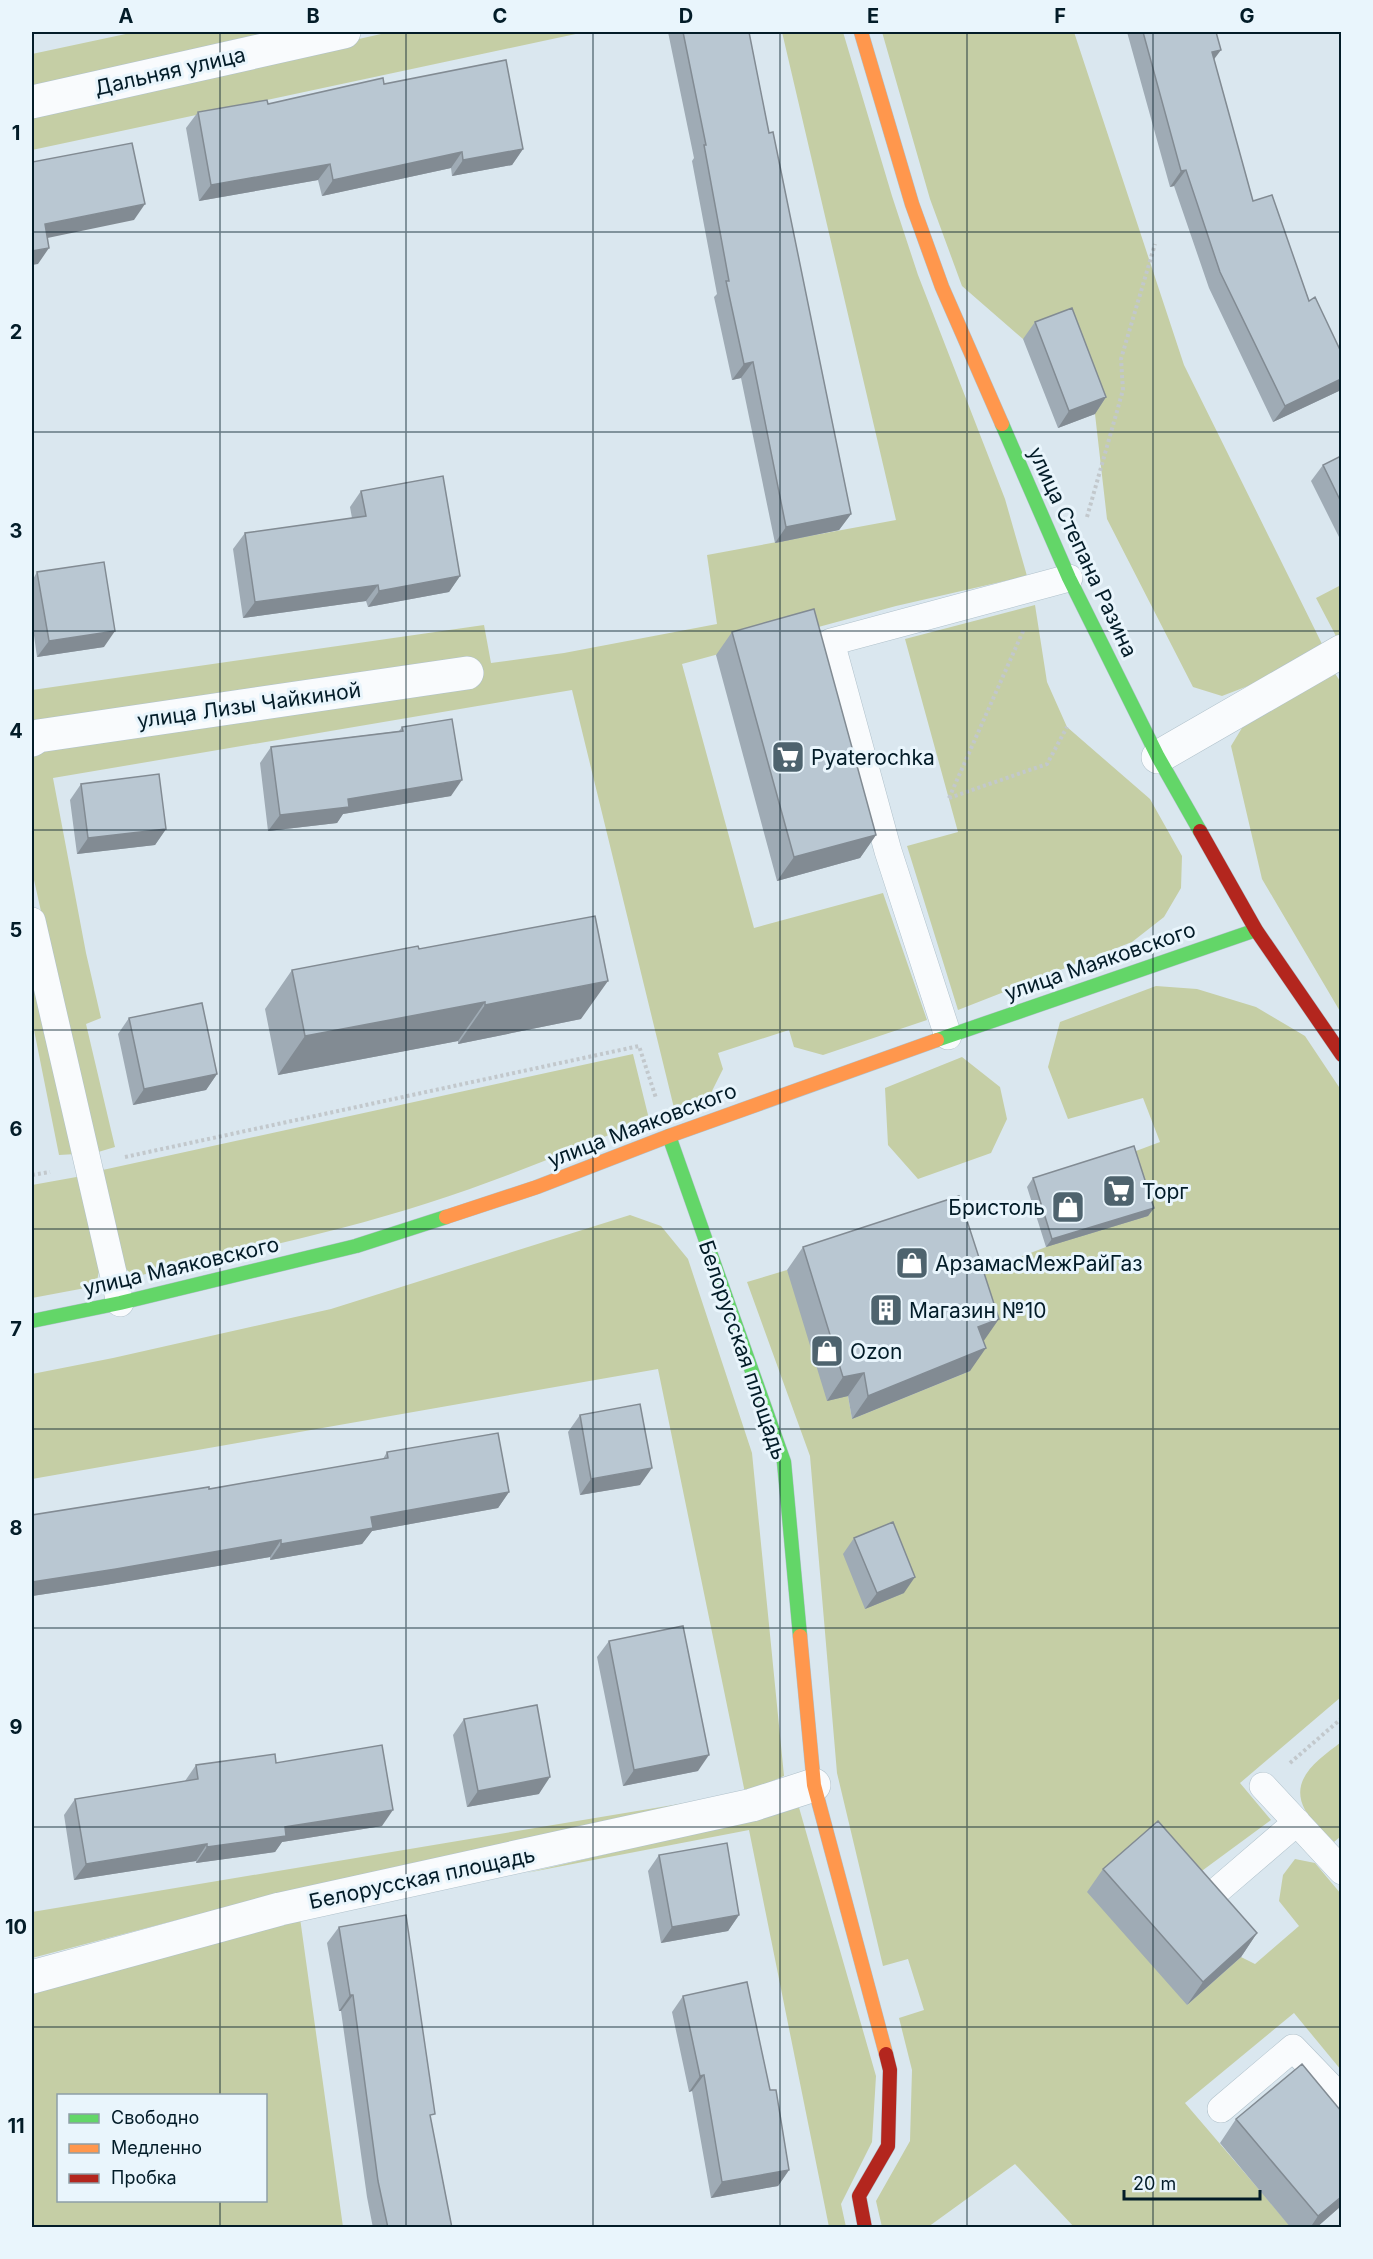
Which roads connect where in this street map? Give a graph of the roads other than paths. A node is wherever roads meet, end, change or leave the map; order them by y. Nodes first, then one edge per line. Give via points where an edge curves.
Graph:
1 (344, 32) edge
2 (861, 32) edge
3 (32, 102) edge
4 (1069, 578) junction
5 (1341, 651) edge
6 (467, 673) dead end
7 (32, 740) edge
8 (1158, 757) junction
9 (32, 921) edge
10 (1256, 930) junction
11 (948, 1036) junction
12 (1341, 1055) edge
13 (669, 1136) junction
14 (120, 1303) junction
15 (32, 1321) edge
16 (814, 1785) junction
17 (1263, 1786) road end
18 (1296, 1822) junction
19 (1341, 1870) edge
20 (1219, 1889) edge
21 (32, 1977) edge
22 (1341, 2099) edge
23 (1221, 2109) dead end
24 (865, 2228) edge

1 - 3 street, Дальняя улица
2 - 4 main road, улица Степана Разина via 912,204 942,287
4 - 8 main road, улица Степана Разина
4 - 11 lane via 831,642 888,851
5 - 8 street
6 - 7 street, улица Лизы Чайкиной via 38,736
8 - 10 main road, улица Степана Разина
9 - 14 lane
10 - 11 main road, улица Маяковского
10 - 12 main road, улица Степана Разина
11 - 13 main road, улица Маяковского
13 - 14 main road, улица Маяковского via 537,1187 356,1246
13 - 16 main road, Белорусская площадь via 784,1462
14 - 15 main road, улица Маяковского
16 - 21 street, Белорусская площадь via 752,1805 280,1909
16 - 24 main road, Белорусская площадь via 890,2070 888,2146 859,2196
17 - 18 lane
18 - 19 lane
18 - 20 lane
22 - 23 lane via 1293,2048

